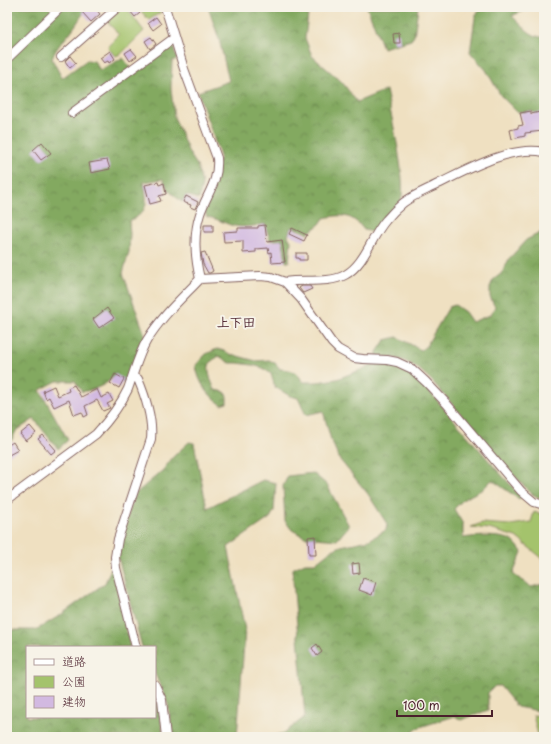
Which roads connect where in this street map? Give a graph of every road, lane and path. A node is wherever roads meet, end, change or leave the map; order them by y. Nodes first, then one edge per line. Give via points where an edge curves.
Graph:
1 (61, 7) edge
2 (118, 7) edge
3 (165, 7) edge
4 (174, 38) junction
5 (61, 57) dead end
6 (7, 59) edge
7 (72, 113) dead end
8 (544, 152) edge
9 (200, 279) junction
10 (284, 282) junction
11 (132, 377) junction
12 (7, 500) edge
13 (544, 505) edge
14 (136, 646) edge
15 (156, 686) edge
16 (166, 737) edge

1 - 6 street
2 - 5 street
3 - 4 street
4 - 7 street
4 - 9 street via 217,158 216,177 200,214 195,241
8 - 10 street via 494,158 404,202 385,221 356,266 343,276
9 - 10 street via 260,276
9 - 11 street via 157,326 147,341
10 - 13 street via 301,299 338,349 354,358 387,360 412,369 446,403 521,491 534,502
11 - 12 street via 119,405 96,434
11 - 14 street via 138,379 143,392 152,429 151,440 118,539 115,557
15 - 16 street via 162,700

